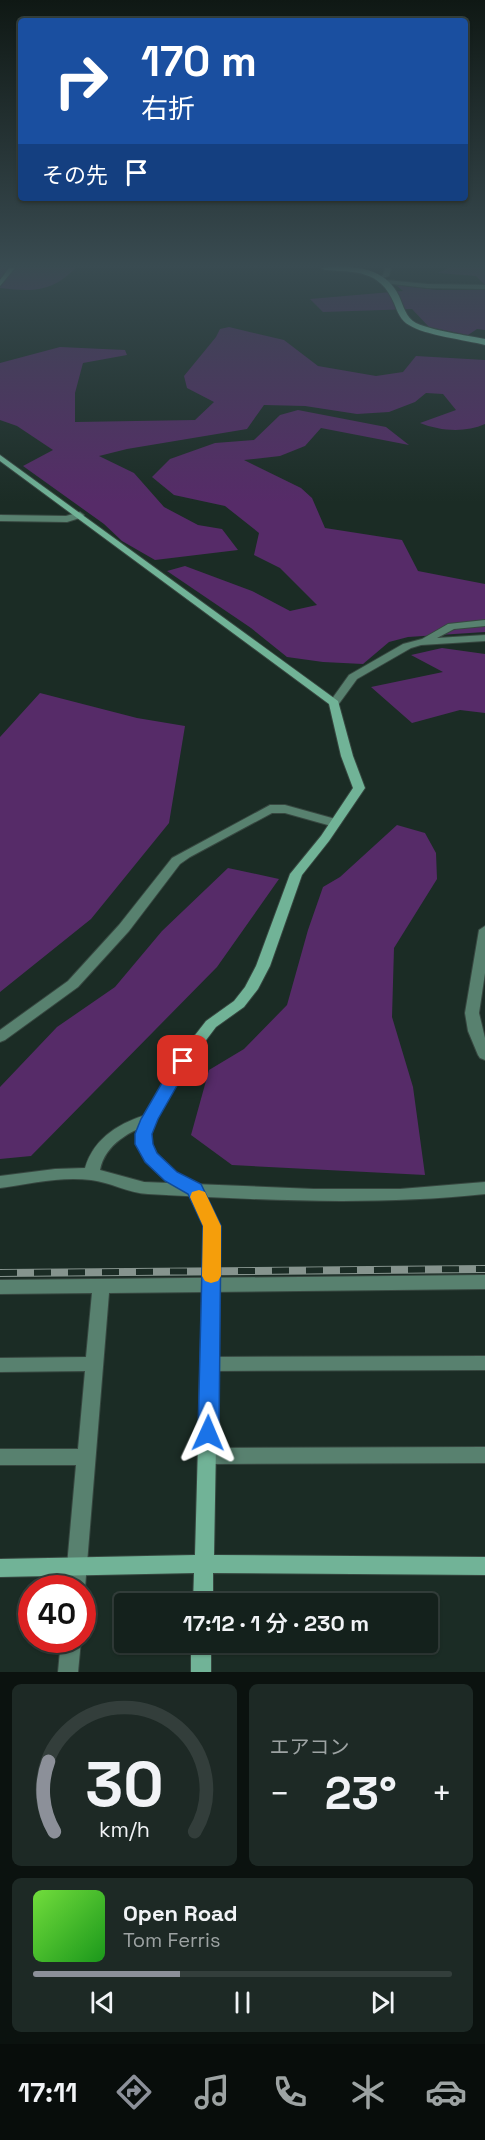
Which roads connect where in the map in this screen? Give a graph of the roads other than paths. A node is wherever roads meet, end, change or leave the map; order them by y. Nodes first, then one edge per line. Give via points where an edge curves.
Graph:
1 (0, 457) edge
2 (80, 515) junction
3 (0, 518) edge
4 (485, 623) edge
5 (485, 638) edge
6 (420, 642) junction
7 (334, 703) junction
8 (335, 823) junction
9 (485, 930) edge
10 (0, 1037) edge
11 (485, 1055) edge
12 (149, 1119) junction
13 (91, 1174) junction
14 (0, 1182) edge
15 (485, 1188) edge
16 (195, 1189) junction
17 (485, 1282) edge
18 (211, 1284) junction
19 (0, 1287) edge
20 (101, 1287) junction
21 (485, 1363) edge
22 (94, 1364) junction
23 (210, 1364) junction
24 (0, 1365) edge
25 (485, 1455) edge
26 (87, 1456) junction
27 (208, 1456) junction
28 (0, 1457) edge
29 (204, 1564) junction
30 (485, 1566) edge
31 (77, 1567) junction
32 (0, 1568) edge
33 (76, 1575) edge
34 (203, 1593) edge
35 (70, 1653) edge
36 (201, 1653) edge
37 (68, 1672) edge
38 (201, 1672) edge

1 - 2 street
2 - 3 street via 67,519
2 - 7 street
4 - 6 street via 452,626
5 - 6 street
6 - 7 street via 353,677
7 - 8 street via 359,789
8 - 10 street via 285,809 270,809 186,854 73,984
8 - 12 street via 296,874 251,989 239,1004 212,1024 183,1061
9 - 11 street via 472,1013
12 - 13 street via 132,1123 114,1135 93,1164
12 - 16 street via 143,1134 151,1158 171,1177
13 - 14 street
13 - 16 street via 123,1185
15 - 16 street via 410,1195
16 - 18 street via 212,1226
17 - 18 street
18 - 20 street
18 - 23 street
19 - 20 street
20 - 22 street
21 - 23 street
22 - 24 street
22 - 26 street
23 - 27 street
25 - 27 street
26 - 28 street
26 - 31 street
27 - 29 street
29 - 30 street
29 - 31 street
29 - 34 street
31 - 32 street
31 - 33 street
35 - 37 street
36 - 38 street

